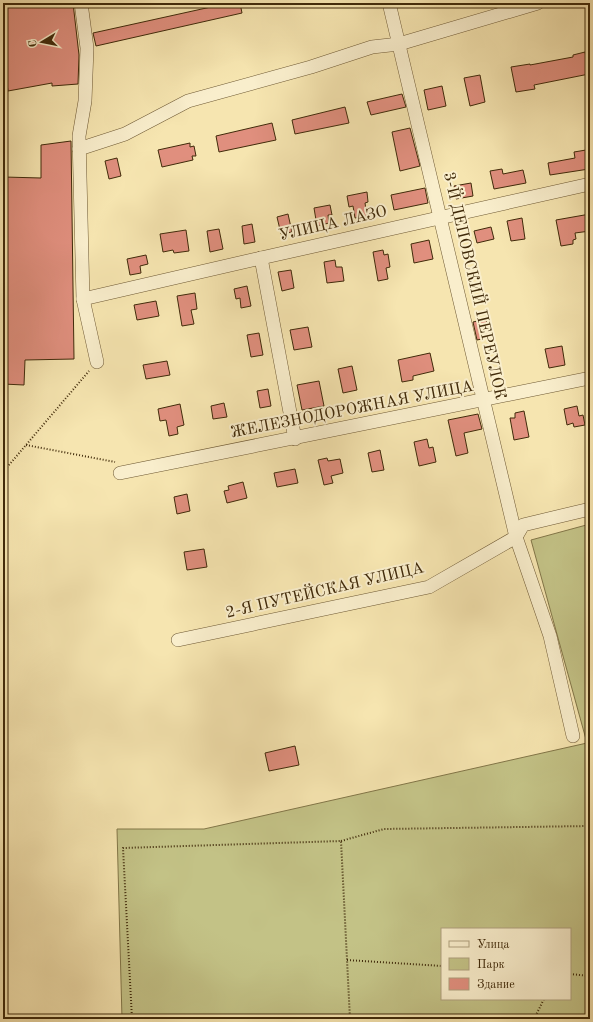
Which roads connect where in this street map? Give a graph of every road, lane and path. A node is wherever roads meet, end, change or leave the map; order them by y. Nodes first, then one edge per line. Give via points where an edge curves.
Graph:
1 (81, 3) edge
2 (389, 3) edge
3 (538, 3) edge
4 (399, 44) junction
5 (79, 149) junction
6 (590, 184) edge
7 (440, 218) junction
8 (261, 258) junction
9 (83, 299) junction
10 (96, 362) joint
11 (590, 378) edge
12 (483, 401) junction
13 (295, 439) junction
14 (26, 445) junction
15 (3, 472) edge
16 (120, 473) joint
17 (590, 509) edge
18 (516, 537) junction
19 (178, 640) dead end
20 (573, 736) dead end
21 (590, 826) edge
22 (341, 841) junction
23 (347, 960) junction
24 (441, 966) edge
25 (571, 974) edge
26 (590, 976) edge
27 (544, 1000) edge
28 (132, 1019) edge
29 (350, 1019) edge
30 (534, 1019) edge

1 - 5 street via 87,48 85,101
2 - 4 street, 3-Й ДЕПОВСКИЙ ПЕРЕУЛОК
3 - 4 street
4 - 5 street via 372,47 311,67 188,101 125,134
4 - 7 street, 3-Й ДЕПОВСКИЙ ПЕРЕУЛОК
5 - 9 street
6 - 7 street, УЛИЦА ЛАЗО
7 - 8 street, УЛИЦА ЛАЗО
7 - 12 street, 3-Й ДЕПОВСКИЙ ПЕРЕУЛОК
8 - 9 street, УЛИЦА ЛАЗО
8 - 13 street
9 - 10 street
10 - 14 path
11 - 12 street, ЖЕЛЕЗНОДОРОЖНАЯ УЛИЦА
12 - 13 street, ЖЕЛЕЗНОДОРОЖНАЯ УЛИЦА
12 - 18 street, 3-Й ДЕПОВСКИЙ ПЕРЕУЛОК
13 - 16 street, ЖЕЛЕЗНОДОРОЖНАЯ УЛИЦА
14 - 15 path
14 - 16 path via 116,462
17 - 18 street, 2-Я ПУТЕЙСКАЯ УЛИЦА via 523,525
18 - 19 street, 2-Я ПУТЕЙСКАЯ УЛИЦА via 429,587
18 - 20 street, 3-Й ДЕПОВСКИЙ ПЕРЕУЛОК via 550,636
21 - 22 path via 384,829
22 - 23 path
22 - 28 path via 123,848
23 - 24 path
23 - 29 path
25 - 26 path
27 - 30 path

